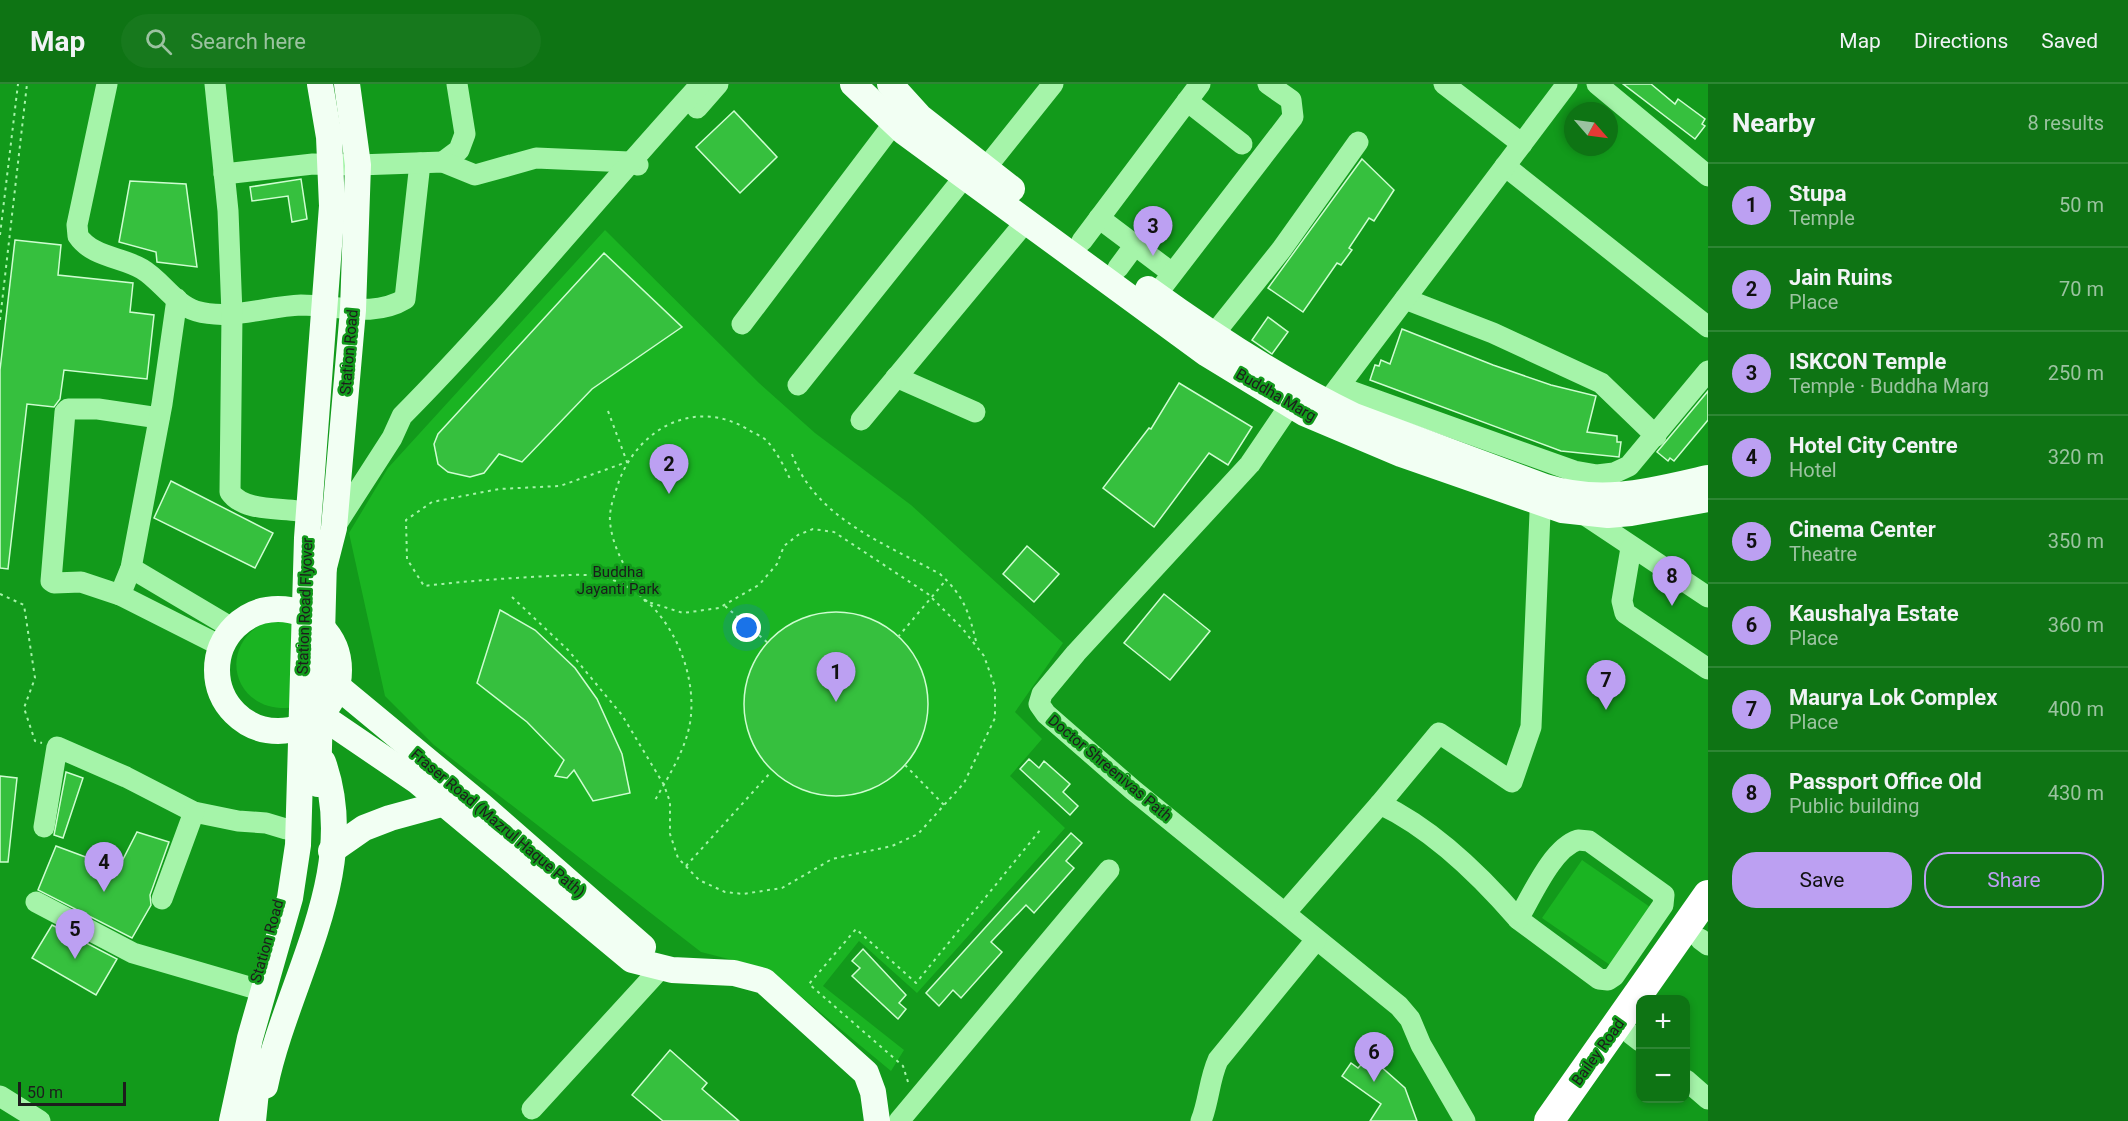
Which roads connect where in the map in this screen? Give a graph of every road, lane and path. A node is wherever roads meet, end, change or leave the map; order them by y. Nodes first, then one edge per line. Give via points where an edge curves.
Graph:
1 (18, 84) edge
2 (27, 84) edge
3 (106, 84) edge
4 (215, 84) edge
5 (309, 84) edge
6 (320, 84) edge
7 (335, 84) edge
8 (347, 84) edge
9 (457, 84) edge
10 (701, 84) edge
11 (718, 84) edge
12 (853, 84) edge
13 (1053, 84) edge
14 (1200, 84) edge
15 (1268, 84) edge
16 (1444, 84) edge
17 (1567, 84) edge
18 (1598, 84) edge
19 (1187, 101) junction
20 (895, 108) edge
21 (1358, 142) dead end
22 (1242, 144) dead end
23 (1522, 144) junction
24 (443, 162) junction
25 (420, 163) junction
26 (322, 165) junction
27 (358, 165) junction
28 (637, 165) junction
29 (1505, 166) junction
30 (975, 172) junction
31 (224, 174) junction
32 (1708, 176) edge
33 (1099, 218) junction
34 (1027, 220) junction
35 (0, 235) edge
36 (1082, 241) junction
37 (1135, 245) junction
38 (1118, 268) junction
39 (1172, 273) junction
40 (1156, 295) junction
41 (177, 299) junction
42 (1405, 299) junction
43 (317, 307) junction
44 (353, 310) junction
45 (232, 314) junction
46 (0, 320) edge
47 (742, 324) dead end
48 (1708, 327) edge
49 (1214, 334) junction
50 (1708, 371) edge
51 (896, 376) junction
52 (798, 385) dead end
53 (1333, 395) junction
54 (1295, 397) junction
55 (608, 411) dead end
56 (975, 412) dead end
57 (159, 418) junction
58 (861, 420) dead end
59 (1656, 436) junction
60 (792, 454) dead end
61 (627, 462) junction
62 (1708, 478) edge
63 (791, 481) dead end
64 (1616, 485) junction
65 (1540, 494) junction
66 (1708, 499) edge
67 (298, 511) junction
68 (1582, 513) junction
69 (334, 528) junction
70 (1631, 548) junction
71 (131, 568) junction
72 (946, 579) junction
73 (0, 594) edge
74 (120, 595) junction
75 (512, 597) dead end
76 (1708, 597) edge
77 (932, 598) junction
78 (645, 601) junction
79 (724, 605) junction
80 (299, 614) junction
81 (227, 637) junction
82 (898, 637) dead end
83 (768, 644) dead end
84 (978, 648) junction
85 (1708, 669) edge
86 (337, 686) junction
87 (307, 722) junction
88 (57, 747) junction
89 (905, 765) dead end
90 (771, 772) dead end
91 (664, 785) junction
92 (654, 802) dead end
93 (445, 803) junction
94 (1380, 804) junction
95 (945, 806) junction
96 (194, 812) junction
97 (44, 827) dead end
98 (286, 829) junction
99 (1041, 829) dead end
100 (331, 851) junction
101 (686, 866) junction
102 (1109, 870) dead end
103 (162, 899) dead end
104 (36, 902) dead end
105 (1663, 905) junction
106 (1285, 913) junction
107 (1518, 919) junction
108 (1703, 925) edge
109 (1316, 940) junction
110 (656, 967) junction
111 (253, 988) junction
112 (1659, 995) edge
113 (1636, 1035) edge
114 (1690, 1083) edge
115 (909, 1084) dead end
116 (0, 1096) edge
117 (1708, 1099) edge
118 (532, 1109) dead end
119 (226, 1115) edge
120 (258, 1119) edge
121 (40, 1121) edge
122 (877, 1121) edge
123 (899, 1121) edge
124 (1201, 1121) edge
125 (1465, 1121) edge
126 (1549, 1121) edge
127 (1568, 1121) edge

1 - 35 path
2 - 46 path
3 - 41 street via 78,236 91,249 140,267
4 - 31 street
5 - 26 main road
6 - 119 main road, Station Road Flyover via 331,158 332,206 308,527 298,845 290,898
7 - 120 main road, Station Road Flyover via 344,159 344,230 325,513 317,812 304,911 261,1050
8 - 27 main road, Station Road
9 - 24 street via 465,134 459,150
10 - 28 street
11 - 28 street
12 - 20 main road, Buddha Marg
13 - 30 street
14 - 19 street
15 - 39 street via 1291,100 1293,117
16 - 23 street
17 - 23 street
18 - 32 street
19 - 22 street
19 - 33 street
20 - 30 main road, Buddha Marg
20 - 47 street
21 - 49 street via 1281,250
23 - 29 street
24 - 25 street
24 - 28 street via 475,175 536,158
25 - 27 street
25 - 44 street via 405,299 393,306
26 - 27 street
26 - 31 street
26 - 43 main road
27 - 44 main road, Station Road
28 - 69 street via 557,256 402,416
29 - 42 street
29 - 48 street
30 - 34 main road, Buddha Marg
30 - 36 main road, Buddha Marg
30 - 52 street
31 - 45 street
33 - 36 street
33 - 37 street
34 - 51 street
34 - 54 main road, Buddha Marg via 1207,354
36 - 38 main road, Buddha Marg
37 - 38 street
37 - 39 street
38 - 40 main road, Buddha Marg
39 - 40 street
40 - 49 main road, Buddha Marg
41 - 45 street via 194,310
41 - 57 street
42 - 53 street
42 - 59 street via 1493,333 1601,383
43 - 44 street
43 - 45 street
43 - 67 main road
44 - 69 main road, Station Road
45 - 67 street via 230,492 244,505
49 - 54 main road, Buddha Marg
50 - 59 street
51 - 56 street
51 - 58 street
53 - 54 main road, Buddha Marg
53 - 64 street
53 - 65 main road, Buddha Marg via 1354,416
54 - 65 main road, Buddha Marg via 1323,423 1401,454
54 - 106 street, Doctor Shreenivas Path via 1250,464 1076,653 1042,694 1039,704 1133,790
55 - 61 path
57 - 71 street
57 - 74 street via 98,409 68,409 63,416 51,581 81,582
59 - 64 street
60 - 72 path via 799,474 841,520
61 - 63 path via 644,440 669,423 695,417 732,420 766,441
61 - 78 path via 610,522 620,557
61 - 78 path via 560,486 499,489 432,502 406,520 407,559 424,586 491,578 578,575 608,578
62 - 64 main road, Buddha Marg via 1632,495
64 - 65 main road, Buddha Marg via 1567,494
65 - 68 main road, Buddha Marg
65 - 94 street via 1531,727 1512,782 1439,733
66 - 68 main road, Buddha Marg via 1631,513
67 - 80 main road
68 - 70 street
69 - 80 main road, Station Road
70 - 76 street
70 - 85 street via 1622,601 1625,613
71 - 74 street
71 - 81 street
72 - 77 path
72 - 84 path via 967,605
73 - 88 path via 24,605 35,678 24,708 34,741
74 - 81 street
75 - 91 path via 536,616 600,685
77 - 79 path via 834,532 813,529 784,546 777,564 759,585
77 - 82 path
77 - 84 path
78 - 79 path via 684,613
78 - 91 path via 679,646 690,694 690,724
79 - 83 path
80 - 81 main road via 269,609 249,615
80 - 86 main road via 321,626 333,644 339,664
81 - 87 main road via 216,669 219,690 229,708 245,722 269,731
84 - 95 path via 995,687 995,718 964,783
86 - 87 main road
86 - 110 main road, Fraser Road (Mazrul Haque Path) via 644,948
87 - 93 main road, Fraser Road (Mazrul Haque Path)
87 - 98 main road, Station Road
87 - 100 main road via 334,798
88 - 96 street
88 - 97 street
89 - 95 path
90 - 101 path
91 - 92 path
91 - 101 path via 670,802 670,834 678,858
93 - 100 main road via 364,828
93 - 110 main road, Fraser Road (Mazrul Haque Path) via 632,960
94 - 106 street
94 - 107 street via 1456,856
95 - 101 path via 918,834 892,846 832,859 782,888 744,894 725,892 699,880
96 - 98 street
96 - 103 street
98 - 111 main road, Station Road via 280,893
99 - 115 path via 916,983 856,929 809,984 903,1066
100 - 120 main road via 321,913 279,1035
102 - 123 street
104 - 111 street via 133,953
105 - 107 street via 1608,980 1599,980
105 - 107 street via 1664,895 1657,888 1589,841 1578,840 1567,843 1558,853
105 - 108 street
106 - 109 street, Doctor Shreenivas Path
108 - 112 highway
108 - 126 highway, Bailey Road
109 - 124 street via 1218,1060 1210,1077 1208,1104
109 - 125 street, Doctor Shreenivas Path via 1382,991 1410,1019
110 - 118 street
110 - 122 main road, Fraser Road (Mazrul Haque Path) via 734,973 764,981 866,1073
111 - 119 main road, Station Road
113 - 127 highway, Bailey Road
114 - 117 street
116 - 121 street
119 - 120 main road

